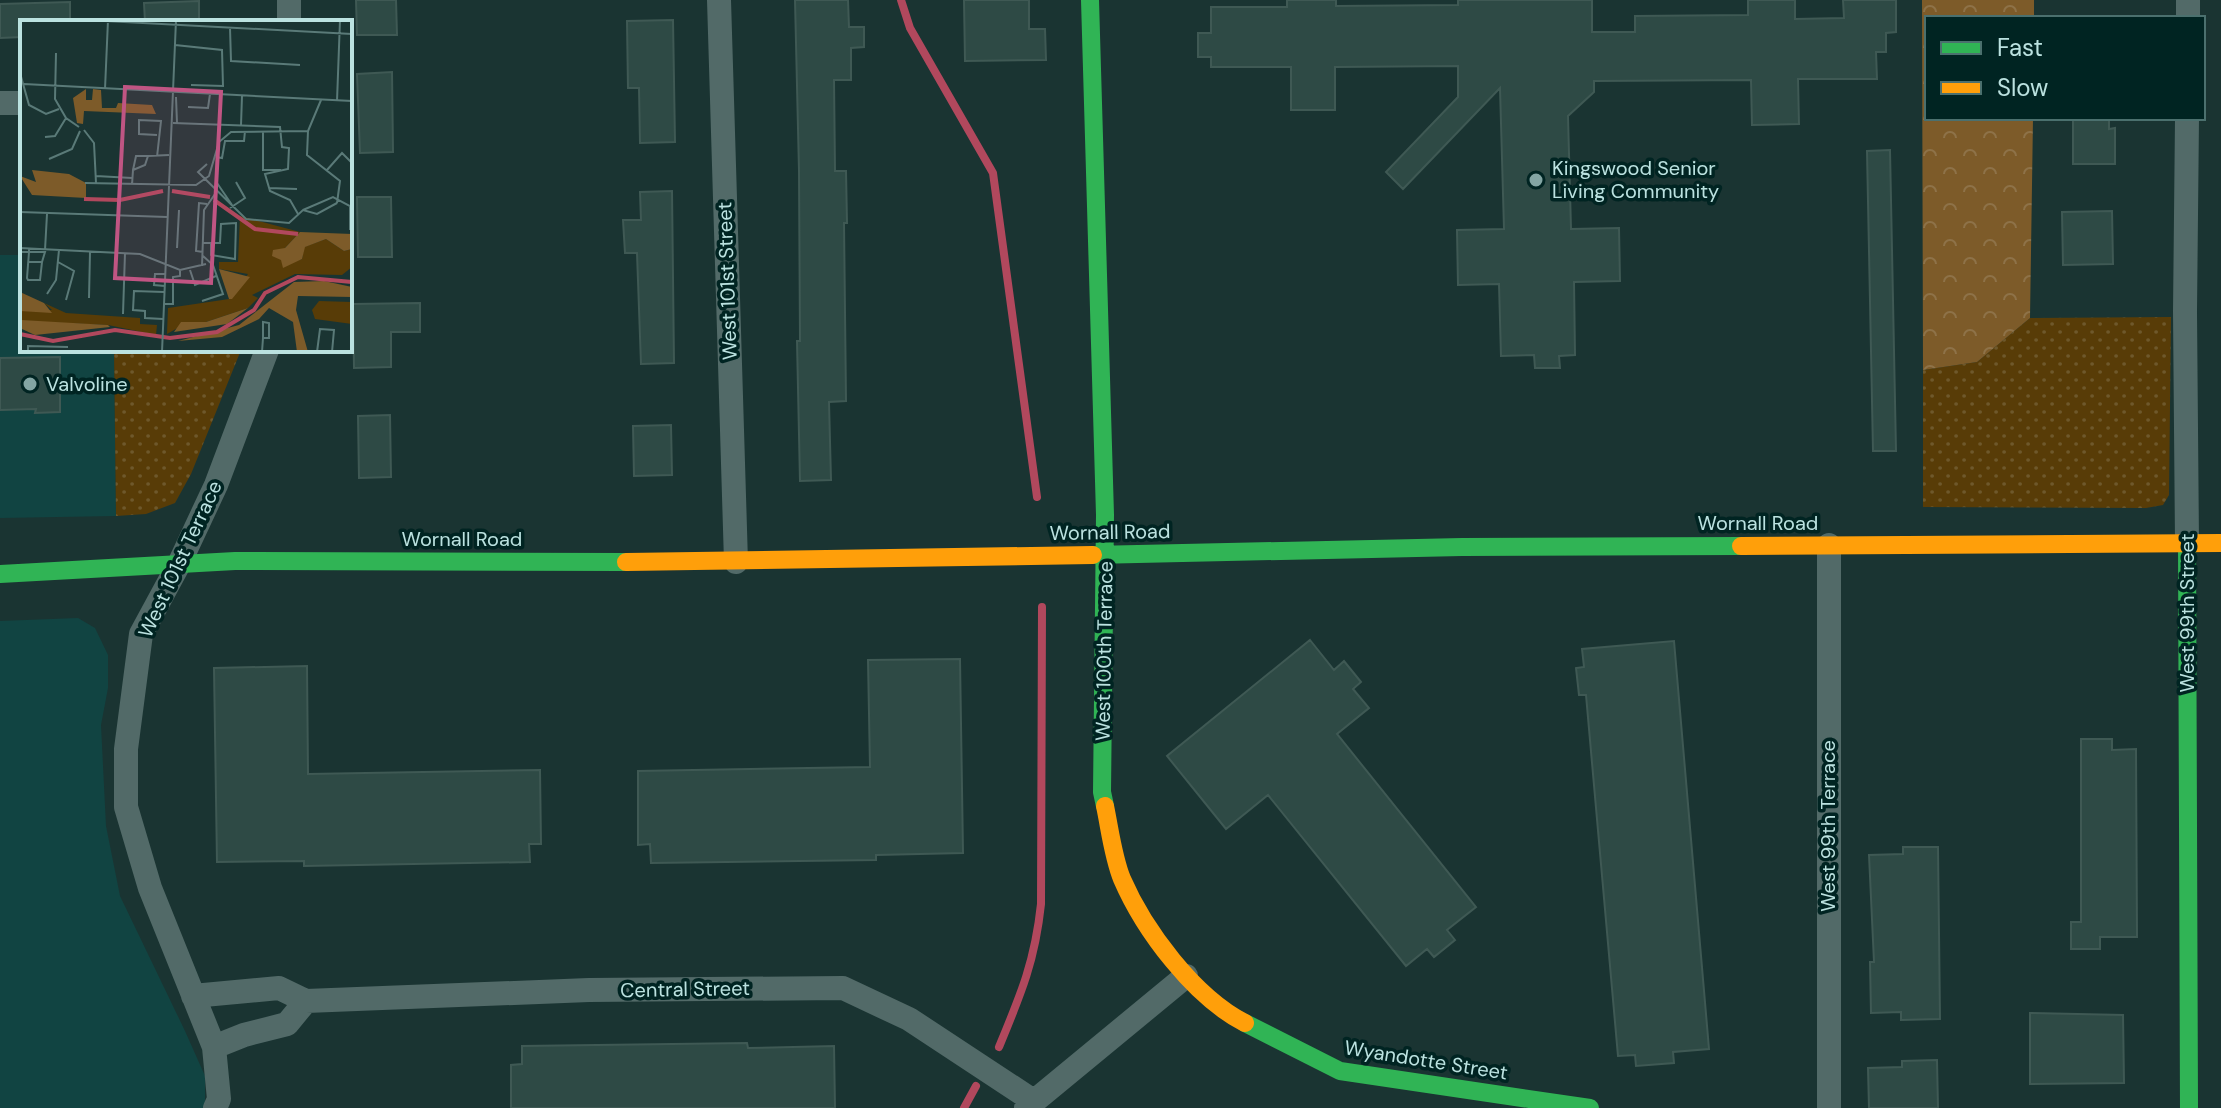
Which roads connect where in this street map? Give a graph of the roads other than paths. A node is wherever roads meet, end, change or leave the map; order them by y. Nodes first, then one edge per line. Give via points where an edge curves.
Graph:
1 (719, 0) edge
2 (1090, 0) edge
3 (2187, 120) edge
4 (266, 352) edge
5 (2187, 543) junction
6 (2221, 543) edge
7 (1829, 545) junction
8 (1105, 554) junction
9 (180, 562) junction
10 (736, 562) junction
11 (0, 574) edge
12 (1186, 976) junction
13 (193, 996) junction
14 (306, 1001) junction
15 (214, 1047) junction
16 (1029, 1104) edge
17 (215, 1108) edge
18 (1590, 1108) edge
19 (1829, 1108) edge
20 (2189, 1108) edge

1 - 10 street, West 101st Street
2 - 8 main road, West 100th Terrace
3 - 5 street, West 99th Street
4 - 9 street, West 101st Terrace via 216,485
5 - 6 main road, Wornall Road
5 - 7 main road, Wornall Road
5 - 20 main road, West 99th Street
7 - 8 main road, Wornall Road
7 - 19 street, West 99th Terrace
8 - 10 main road, Wornall Road
8 - 12 main road, West 100th Terrace via 1102,792 1121,877 1150,932
9 - 10 main road, Wornall Road
9 - 11 main road, Wornall Road
9 - 13 street, West 101st Terrace via 141,634 126,749 126,807 150,888
12 - 16 street
12 - 18 main road, Wyandotte Street via 1236,1018 1340,1071
13 - 14 street, Central Street via 279,988
13 - 15 street, West 101st Terrace
14 - 15 street via 287,1024
14 - 16 street, Central Street via 589,990 843,988 909,1019
15 - 17 street, West 101st Terrace via 219,1099

